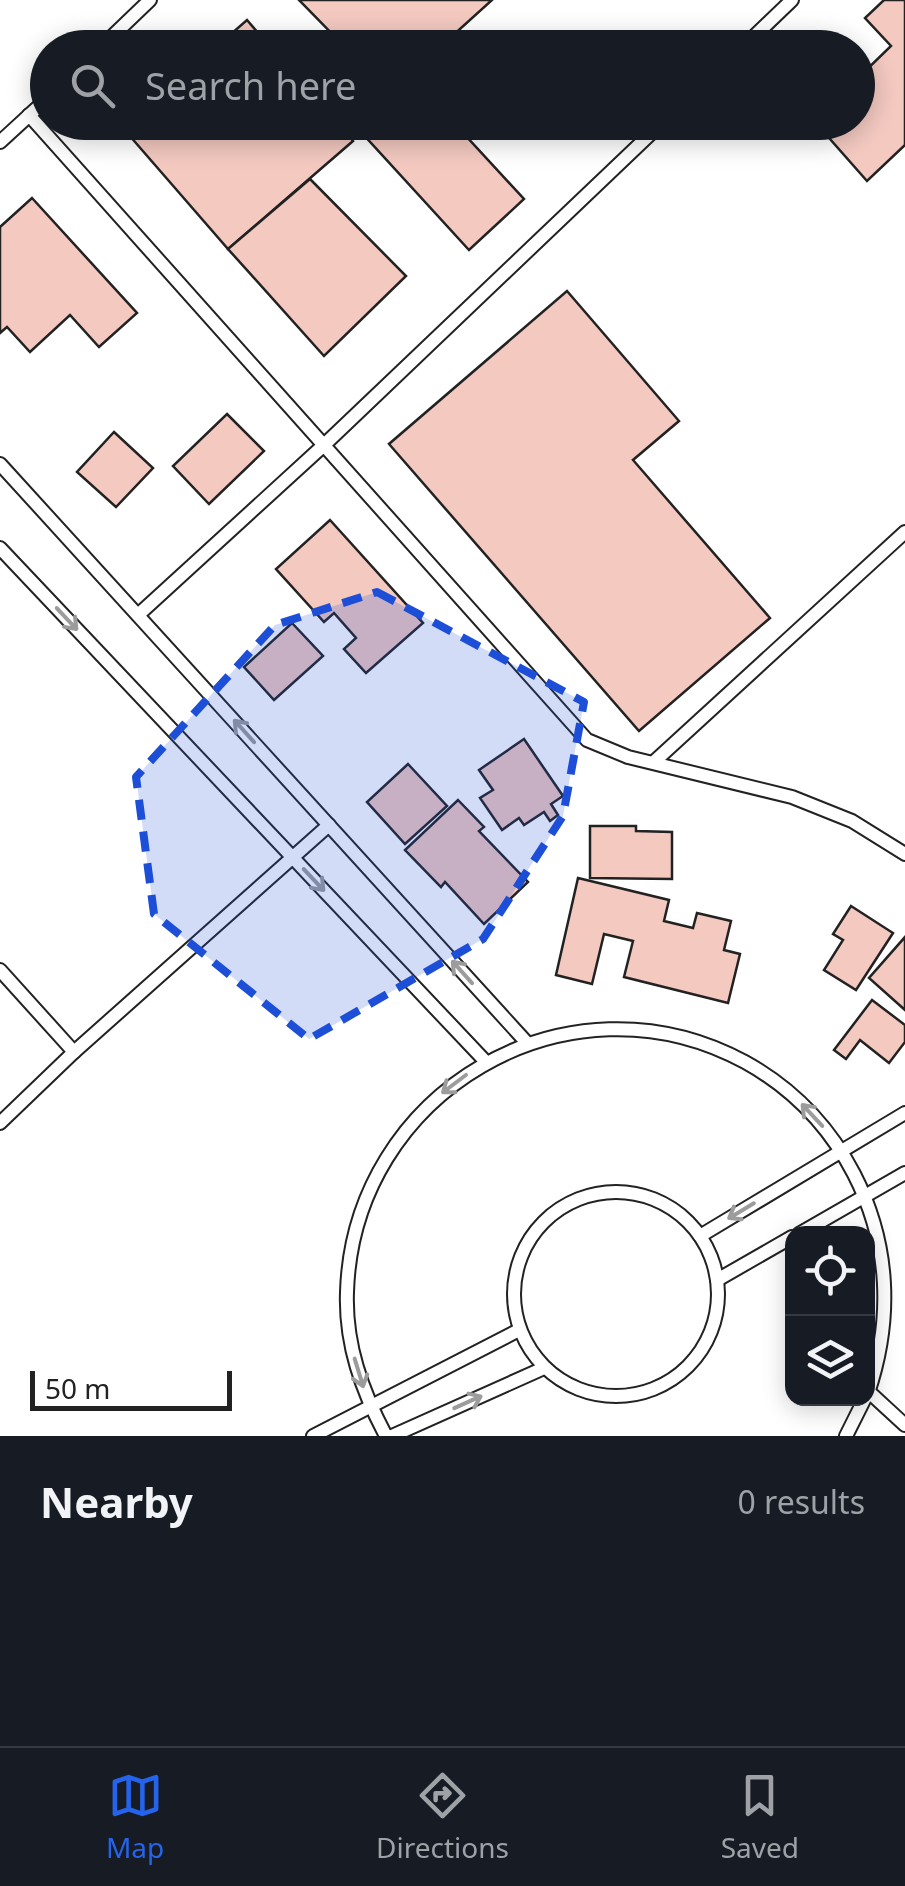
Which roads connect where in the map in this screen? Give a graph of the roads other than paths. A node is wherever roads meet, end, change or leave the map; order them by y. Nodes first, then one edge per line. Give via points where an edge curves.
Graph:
1 (150, 0) edge
2 (792, 0) edge
3 (119, 30) edge
4 (761, 30) edge
5 (30, 115) edge
6 (52, 140) edge
7 (644, 140) edge
8 (0, 142) edge
9 (324, 445) junction
10 (0, 464) edge
11 (905, 532) edge
12 (0, 548) edge
13 (138, 615) junction
14 (655, 761) junction
15 (330, 826) junction
16 (905, 854) edge
17 (292, 857) junction
18 (0, 970) edge
19 (528, 1044) junction
20 (74, 1052) junction
21 (486, 1062) junction
22 (905, 1114) edge
23 (0, 1123) edge
24 (842, 1151) junction
25 (905, 1172) edge
26 (865, 1196) junction
27 (812, 1226) edge
28 (700, 1236) junction
29 (785, 1241) edge
30 (717, 1280) junction
31 (519, 1330) junction
32 (875, 1363) edge
33 (544, 1368) junction
34 (875, 1401) edge
35 (370, 1405) junction
36 (861, 1406) edge
37 (905, 1425) edge
38 (313, 1436) edge
39 (389, 1436) edge
40 (846, 1436) edge

1 - 3 lane
2 - 4 lane
5 - 8 lane
6 - 9 lane
7 - 9 lane
9 - 13 lane
9 - 14 lane via 587,740
10 - 13 lane
11 - 14 lane
12 -> 17 lane
15 -> 13 lane
14 - 16 lane via 792,797
15 - 17 lane
19 -> 15 lane
17 - 20 lane
17 -> 21 lane
18 - 20 lane
19 - 21 lane
24 -> 19 lane via 782,1086 703,1043 615,1029
20 - 23 lane
21 -> 35 lane via 400,1136 361,1211 347,1295 352,1352
22 - 24 lane
24 - 26 lane
24 -> 28 lane
25 - 26 lane
26 - 27 lane
26 - 32 lane via 885,1294
28 - 30 lane
28 - 31 lane via 680,1214 626,1192 568,1204 526,1244 513,1301
29 - 30 lane
30 - 33 lane via 716,1316 702,1349 678,1375 646,1392 610,1396 574,1388
31 - 33 lane
31 - 35 lane
39 -> 33 lane
34 - 37 lane
35 - 38 lane
35 - 39 lane
36 - 40 lane

